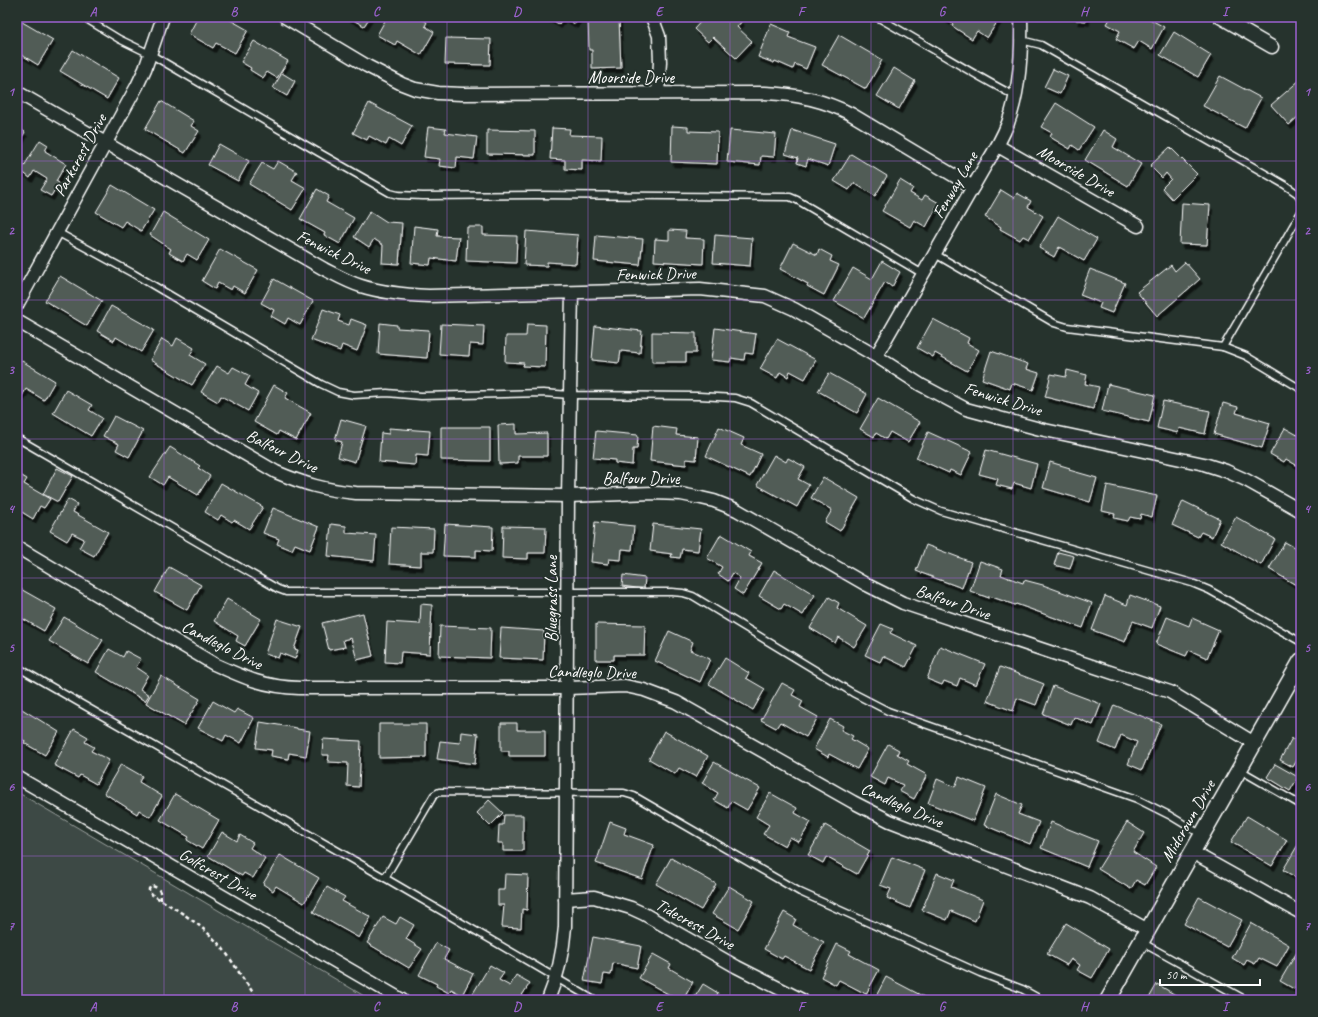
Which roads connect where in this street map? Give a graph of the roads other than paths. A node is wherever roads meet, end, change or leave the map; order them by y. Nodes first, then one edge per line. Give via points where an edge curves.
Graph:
1 (83, 17) edge
2 (163, 17) edge
3 (284, 17) edge
4 (652, 17) edge
5 (877, 17) edge
6 (1021, 17) edge
7 (1220, 17) edge
8 (1021, 40) junction
9 (1272, 47) dead end
10 (150, 54) junction
11 (17, 92) edge
12 (658, 93) junction
13 (1015, 96) junction
14 (105, 143) junction
15 (998, 146) junction
16 (973, 187) junction
17 (1301, 201) edge
18 (1301, 212) edge
19 (1138, 226) dead end
20 (57, 232) junction
21 (935, 254) junction
22 (923, 274) junction
23 (572, 293) junction
24 (17, 305) edge
25 (17, 321) edge
26 (1223, 346) junction
27 (876, 356) junction
28 (1301, 389) edge
29 (570, 395) junction
30 (17, 438) edge
31 (568, 496) junction
32 (1301, 511) edge
33 (17, 547) edge
34 (568, 592) junction
35 (1301, 642) edge
36 (1301, 661) edge
37 (17, 667) edge
38 (1296, 680) edge
39 (567, 688) junction
40 (1254, 743) junction
41 (1239, 770) junction
42 (17, 777) edge
43 (566, 792) junction
44 (1301, 805) edge
45 (1202, 835) junction
46 (1192, 852) junction
47 (385, 878) junction
48 (565, 899) junction
49 (1301, 914) edge
50 (1144, 936) junction
51 (556, 978) junction
52 (402, 1000) edge
53 (548, 1000) edge
54 (594, 1000) edge
55 (802, 1000) edge
56 (1042, 1000) edge
57 (1108, 1000) edge
58 (1246, 1000) edge

1 - 10 lane
2 - 10 street, Parkcrest Drive
3 - 12 street, Moorside Drive via 367,66 415,89 462,94
4 - 12 street via 659,36
5 - 13 lane
6 - 8 street, Fenway Lane
7 - 9 street
8 - 13 street, Fenway Lane
8 - 17 lane via 1041,46 1285,185 1298,194
10 - 14 street, Parkcrest Drive via 137,86
10 - 22 lane via 390,193 423,196 790,197
11 - 14 street, Fenwick Drive
12 - 16 street, Moorside Drive via 783,93 818,100 852,114
13 - 15 street, Fenway Lane via 1008,123
14 - 20 street, Parkcrest Drive
14 - 23 street, Fenwick Drive via 324,269 362,286 401,295 429,296
15 - 16 street, Fenway Lane
15 - 19 street, Moorside Drive
16 - 21 street, Fenway Lane
18 - 26 lane
20 - 24 street, Parkcrest Drive
20 - 29 lane via 338,392 354,395 387,393 421,396 543,393
21 - 22 street, Fenway Lane
21 - 26 lane via 1054,323
22 - 27 street, Fenway Lane
23 - 27 street, Fenwick Drive via 700,289 765,296 794,309
23 - 29 street, Bluegrass Lane
25 - 31 street, Balfour Drive via 276,472 300,482 324,489 356,493
26 - 28 lane via 1246,356
27 - 32 street, Fenwick Drive via 921,385 966,409 1040,429 1204,464 1246,480
29 - 31 street, Bluegrass Lane
29 - 35 lane via 699,396 735,398 751,403 914,499 941,511 1192,583
30 - 34 lane via 286,592
31 - 34 street, Bluegrass Lane
31 - 40 street, Balfour Drive via 653,493 681,494 714,501 737,510 903,603 1170,692
33 - 39 street, Candleglo Drive via 214,664 269,686
34 - 39 street, Bluegrass Lane
34 - 45 lane via 672,592 693,596 853,693 888,711 1137,799
36 - 38 street, Midcrown Drive
37 - 47 lane
38 - 40 street, Midcrown Drive
39 - 43 street, Bluegrass Lane
39 - 50 street, Candleglo Drive via 625,686 676,702 890,821 1090,898
40 - 41 street, Midcrown Drive
41 - 44 lane
41 - 45 street, Midcrown Drive
42 - 52 street, Golfcrest Drive
43 - 47 lane via 439,792 434,795
43 - 48 street, Bluegrass Lane
43 - 56 lane via 624,793 634,796 800,892
45 - 46 street, Midcrown Drive
46 - 49 street
46 - 50 street, Midcrown Drive
47 - 51 lane
48 - 51 street, Bluegrass Lane via 564,946
48 - 55 street, Tidecrest Drive via 594,897 630,908
50 - 57 street, Midcrown Drive
50 - 58 lane
51 - 53 street, Bluegrass Lane
51 - 54 lane

